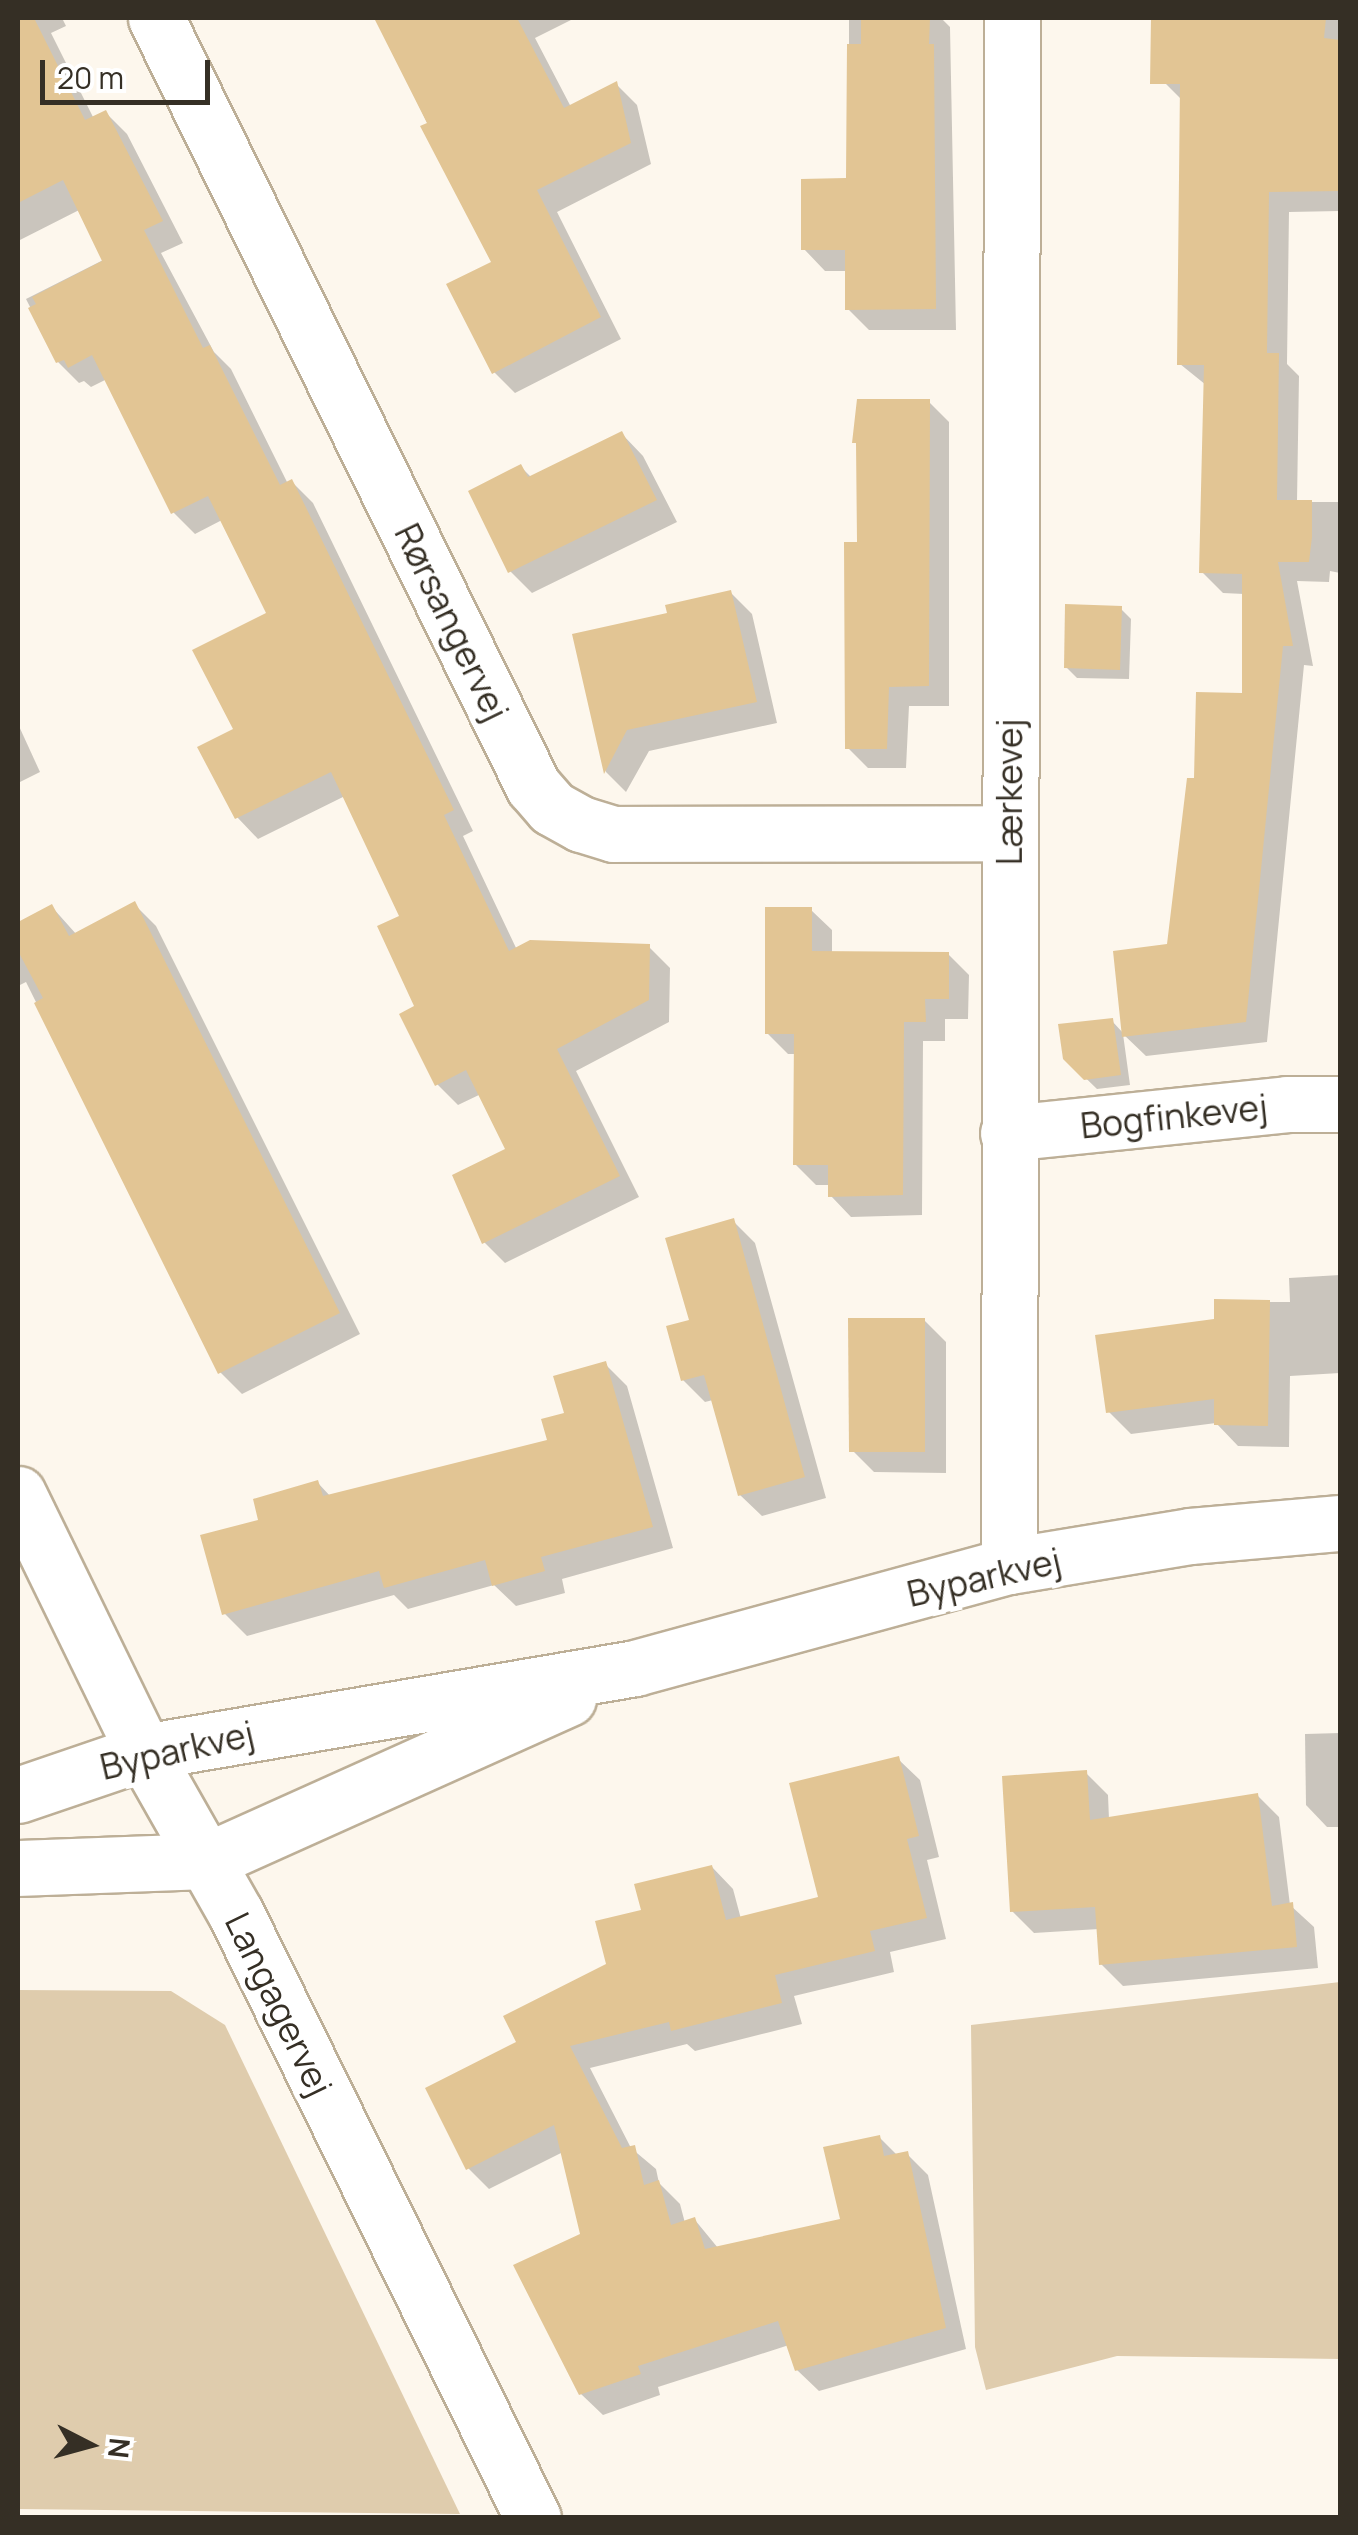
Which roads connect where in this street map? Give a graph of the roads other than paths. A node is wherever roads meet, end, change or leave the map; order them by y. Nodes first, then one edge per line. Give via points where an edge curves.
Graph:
1 (156, 18) edge
2 (1012, 18) edge
3 (1008, 833) junction
4 (1340, 1104) edge
5 (1008, 1133) junction
6 (18, 1494) edge
7 (1340, 1523) edge
8 (1009, 1566) junction
9 (635, 1668) junction
10 (144, 1752) junction
11 (18, 1795) edge
12 (206, 1862) junction
13 (18, 1868) edge
14 (534, 2518) edge

1 - 3 street, Rørsangervej via 533,786 552,808 614,834
2 - 3 street, Lærkevej
3 - 5 street, Lærkevej
4 - 5 street, Bogfinkevej
5 - 8 street, Lærkevej
6 - 10 street, Langagervej
7 - 8 street, Byparkvej via 1190,1536
8 - 9 street, Byparkvej
9 - 10 street, Byparkvej
9 - 12 street, Byparkvej
10 - 11 street, Byparkvej
10 - 12 street, Langagervej
12 - 13 street, Byparkvej
12 - 14 street, Langagervej

